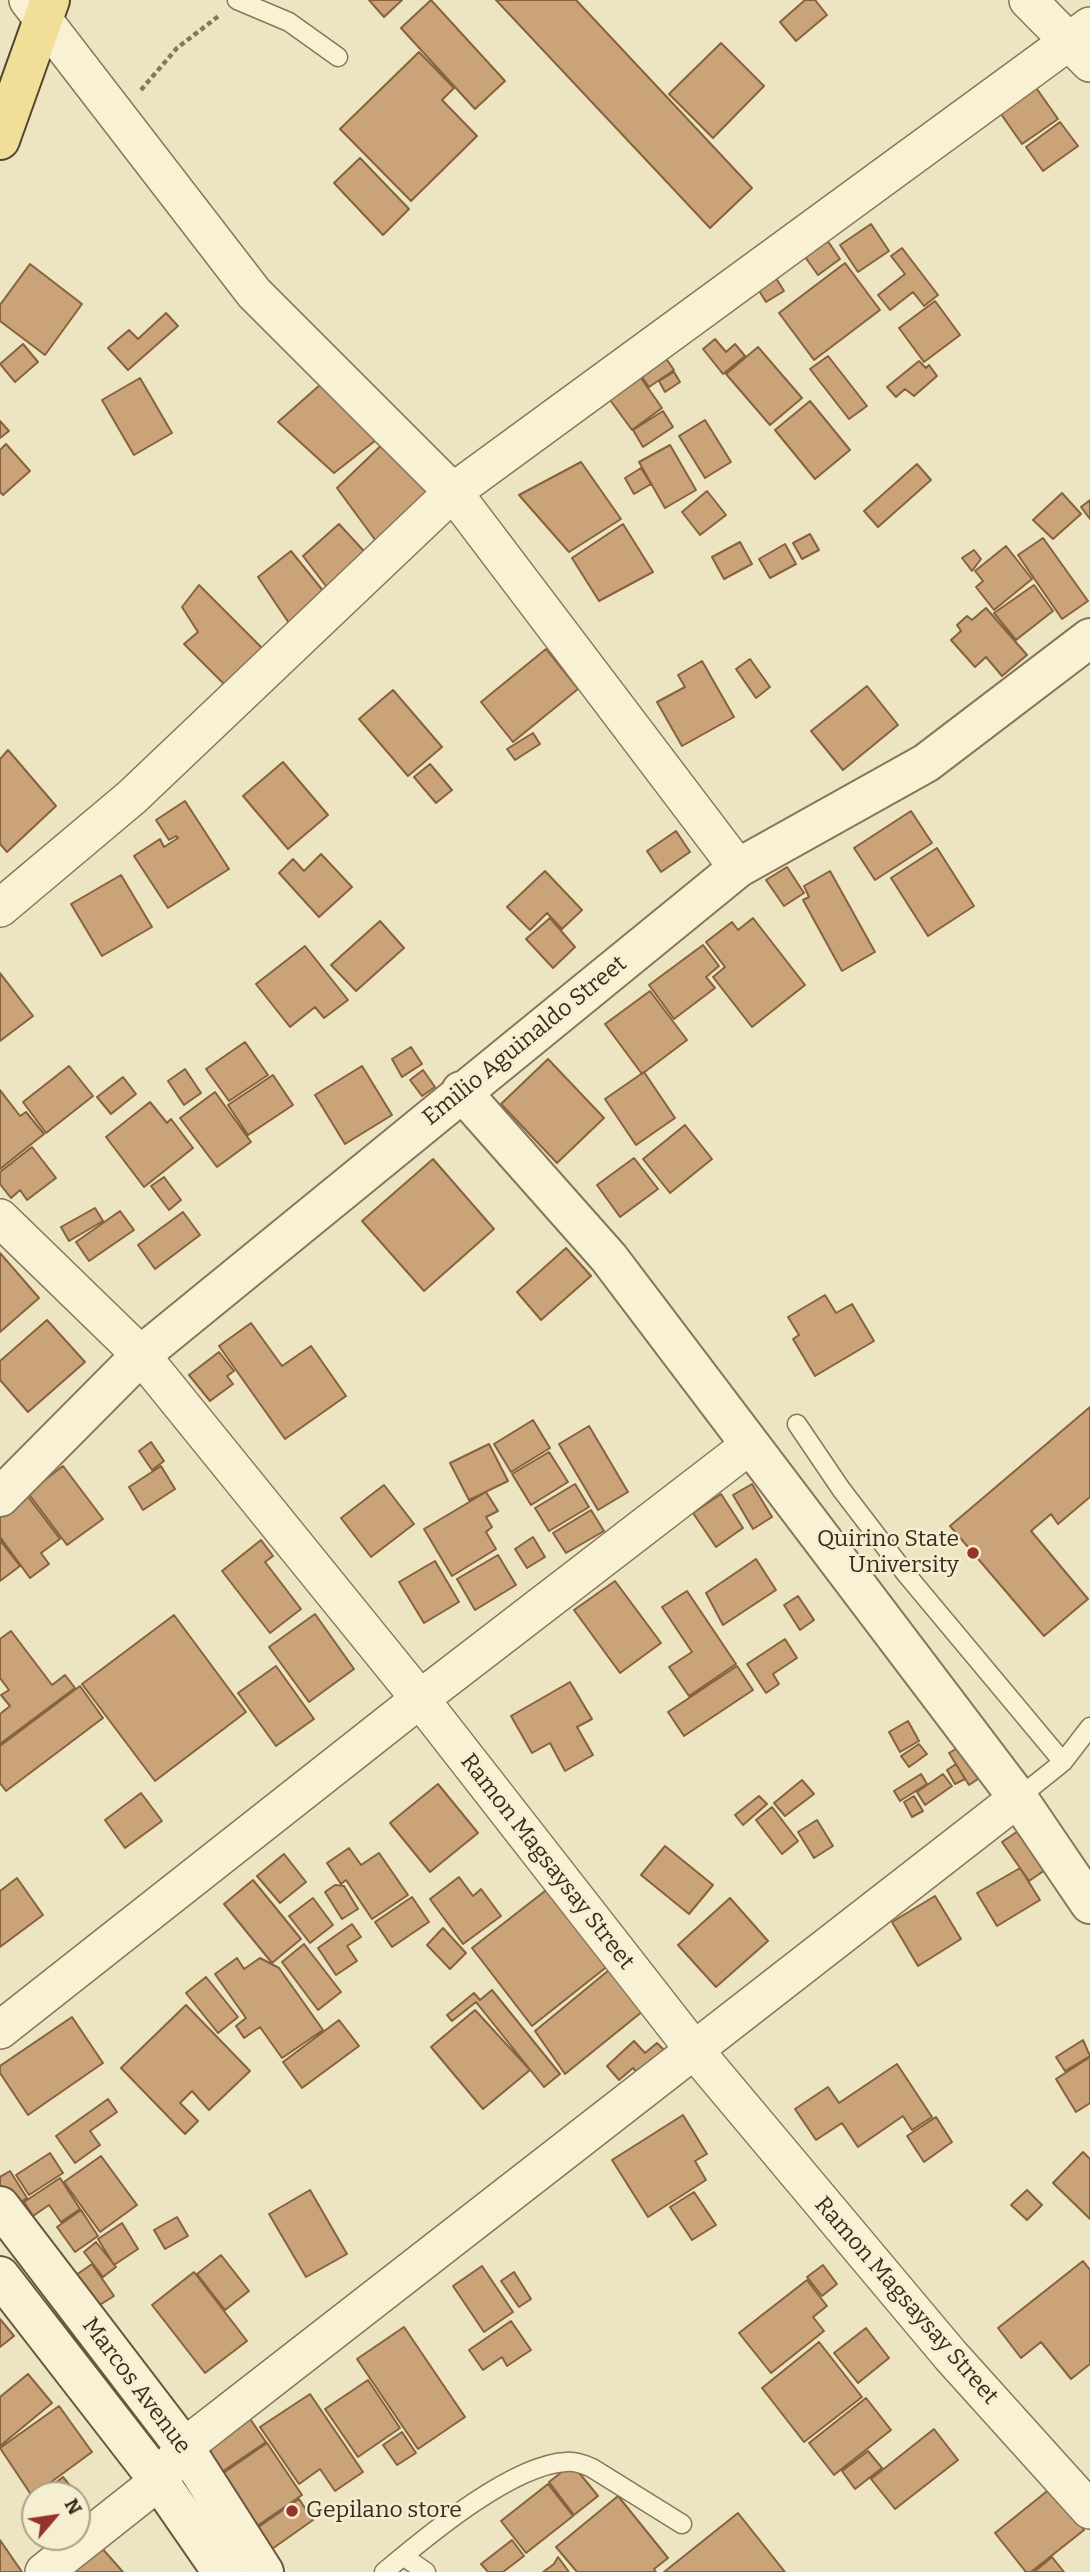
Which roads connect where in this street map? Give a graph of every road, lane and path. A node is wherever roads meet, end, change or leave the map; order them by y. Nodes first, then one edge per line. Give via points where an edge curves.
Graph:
1 (1028, 0) edge
2 (240, 1) edge
3 (41, 8) edge
4 (1083, 43) edge
5 (338, 57) dead end
6 (119, 116) junction
7 (0, 140) edge
8 (453, 492) junction
9 (1090, 638) edge
10 (738, 868) junction
11 (0, 908) edge
12 (461, 1091) junction
13 (0, 1219) edge
14 (141, 1356) junction
15 (797, 1424) dead end
16 (750, 1445) junction
17 (3, 1490) edge
18 (420, 1699) junction
19 (1090, 1727) edge
20 (1063, 1762) junction
21 (1018, 1798) junction
22 (1090, 1904) edge
23 (0, 2030) edge
24 (695, 2050) junction
25 (0, 2206) edge
26 (0, 2276) edge
27 (184, 2447) junction
28 (159, 2481) junction
29 (1090, 2510) edge
30 (682, 2524) dead end
31 (403, 2556) junction
32 (44, 2572) edge
33 (222, 2572) edge
34 (264, 2572) edge
35 (384, 2572) edge
36 (426, 2572) edge

1 - 4 street
2 - 5 lane via 289,22
2 - 6 path via 177,48
3 - 6 street
3 - 7 main road
4 - 8 street
6 - 8 street via 254,293
8 - 10 street
8 - 11 street via 132,797
9 - 10 street, Emilio Aguinaldo Street via 926,763
10 - 12 street, Emilio Aguinaldo Street
12 - 14 street, Emilio Aguinaldo Street
12 - 16 street via 609,1258
13 - 14 street, Ramon Magsaysay Street
14 - 17 street, Emilio Aguinaldo Street
14 - 18 street, Ramon Magsaysay Street
15 - 20 lane via 906,1574
16 - 18 street
16 - 21 street
18 - 23 street
18 - 24 street, Ramon Magsaysay Street
19 - 20 lane
20 - 21 lane
21 - 22 street
21 - 24 street
24 - 27 street
24 - 29 street, Ramon Magsaysay Street via 951,2356
25 - 27 street, Marcos Avenue
26 - 28 street, Marcos Avenue
27 - 28 street
27 - 34 street, Marcos Avenue
28 - 32 street
28 - 33 street, Marcos Avenue
30 - 31 lane via 592,2468 568,2461 519,2475
31 - 35 lane
31 - 36 lane

